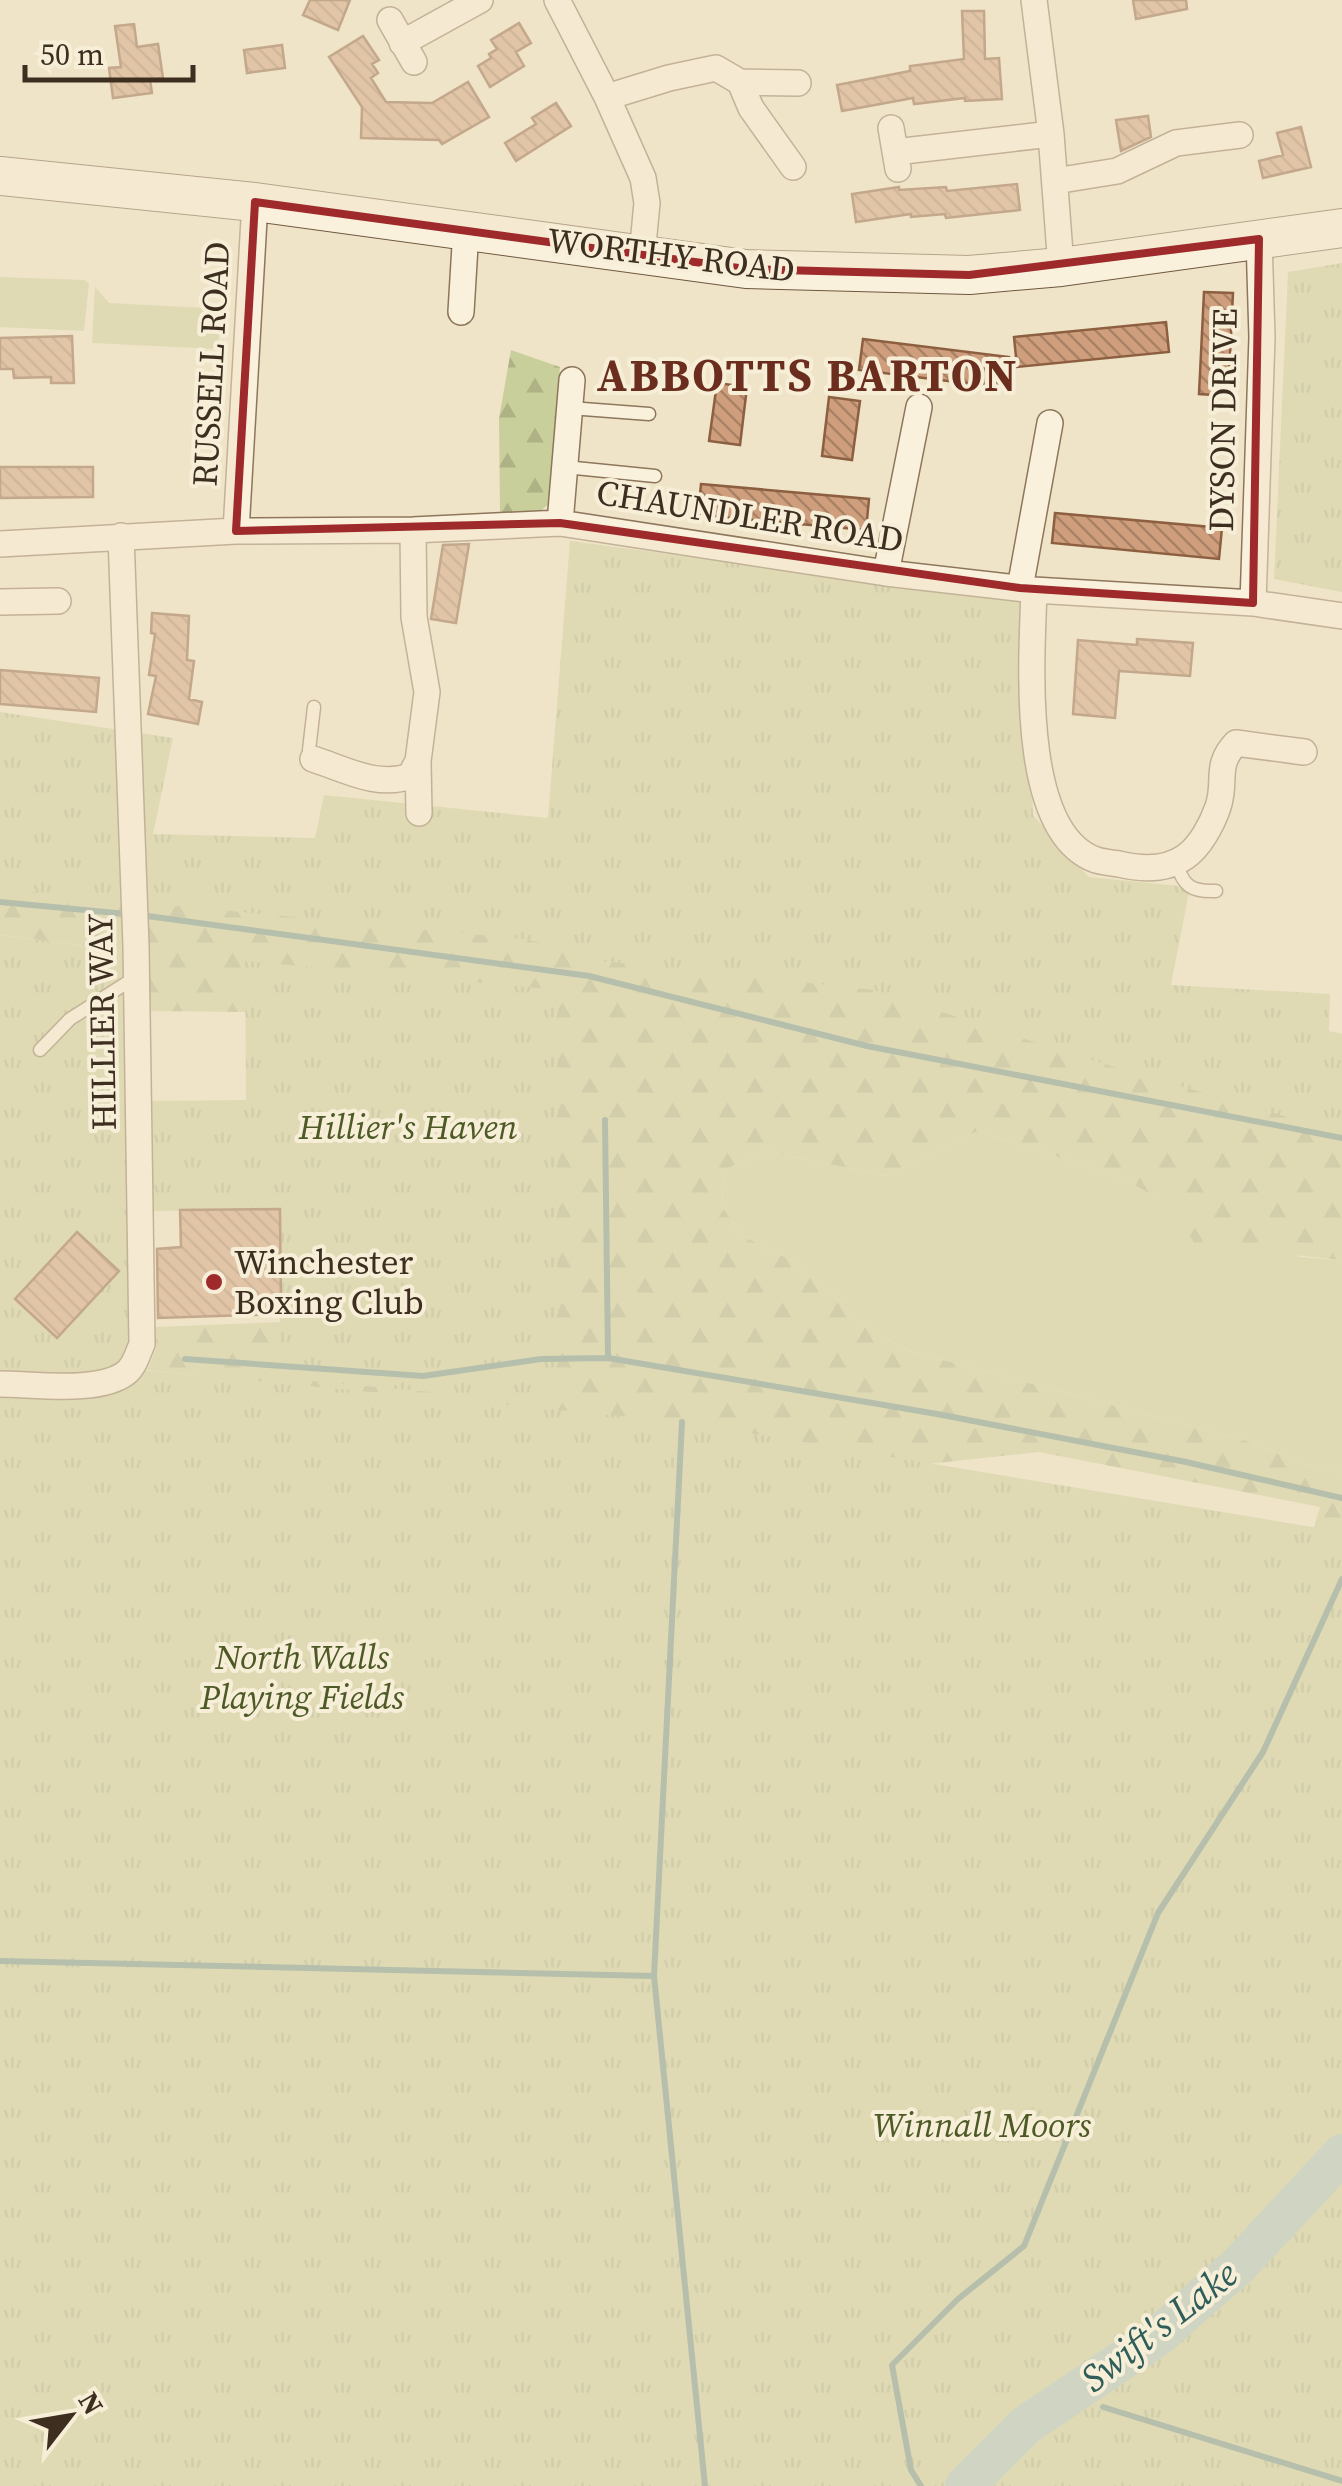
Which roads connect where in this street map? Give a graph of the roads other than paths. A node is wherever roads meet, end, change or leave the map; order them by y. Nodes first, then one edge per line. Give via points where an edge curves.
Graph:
1 (480, 0) edge
2 (556, 0) edge
3 (1034, 0) edge
4 (402, 42) dead end
5 (740, 82) junction
6 (798, 83) dead end
7 (607, 97) junction
8 (1051, 134) junction
9 (1240, 135) dead end
10 (894, 150) dead end
11 (793, 168) dead end
12 (0, 176) edge
13 (1055, 180) junction
14 (256, 202) junction
15 (1342, 228) edge
16 (466, 229) junction
17 (1259, 240) junction
18 (642, 255) junction
19 (1061, 267) junction
20 (461, 312) dead end
21 (572, 380) dead end
22 (919, 406) dead end
23 (570, 408) junction
24 (648, 414) dead end
25 (1050, 423) dead end
26 (566, 467) junction
27 (654, 476) dead end
28 (560, 523) junction
29 (236, 530) junction
30 (413, 530) junction
31 (121, 536) junction
32 (0, 544) edge
33 (886, 573) junction
34 (1027, 589) junction
35 (58, 601) dead end
36 (0, 602) edge
37 (1253, 603) junction
38 (1342, 616) edge
39 (314, 708) dead end
40 (1304, 752) dead end
41 (313, 759) joint
42 (418, 761) junction
43 (419, 813) dead end
44 (1176, 861) junction
45 (1216, 892) dead end
46 (136, 977) junction
47 (40, 1050) dead end
48 (0, 1384) edge

1 - 4 street
2 - 7 street
3 - 8 street
5 - 6 street
5 - 7 street via 716,68
5 - 11 street
7 - 18 street via 643,178
8 - 10 street
8 - 13 street
9 - 13 street via 1176,143 1117,171
12 - 14 main road, WORTHY ROAD
13 - 19 street
14 - 16 main road, WORTHY ROAD
14 - 29 street, RUSSELL ROAD
15 - 17 main road, WORTHY ROAD
16 - 18 main road, WORTHY ROAD
16 - 20 street
17 - 19 main road, WORTHY ROAD
17 - 37 street, DYSON DRIVE
18 - 19 main road, WORTHY ROAD via 746,269 902,275
21 - 23 street
22 - 33 street
23 - 24 lane
23 - 26 street
25 - 34 street
26 - 27 lane
26 - 28 street
28 - 30 street, CHAUNDLER ROAD
28 - 33 street, CHAUNDLER ROAD
29 - 30 street, CHAUNDLER ROAD
29 - 31 street, CHAUNDLER ROAD
30 - 42 street via 414,617 426,692
31 - 32 street, CHAUNDLER ROAD
31 - 46 street, HILLIER WAY
33 - 34 street, CHAUNDLER ROAD
34 - 37 street, CHAUNDLER ROAD
34 - 44 street via 1038,772 1048,806 1072,842 1093,859 1147,870
35 - 36 street
37 - 38 street, CHAUNDLER ROAD
39 - 41 lane
40 - 44 street via 1236,743 1222,757 1219,805 1200,841
41 - 42 street via 397,781 410,776
42 - 43 street
44 - 45 lane via 1192,890
46 - 47 lane via 70,1019
46 - 48 street, HILLIER WAY via 142,1344 132,1369 114,1381

